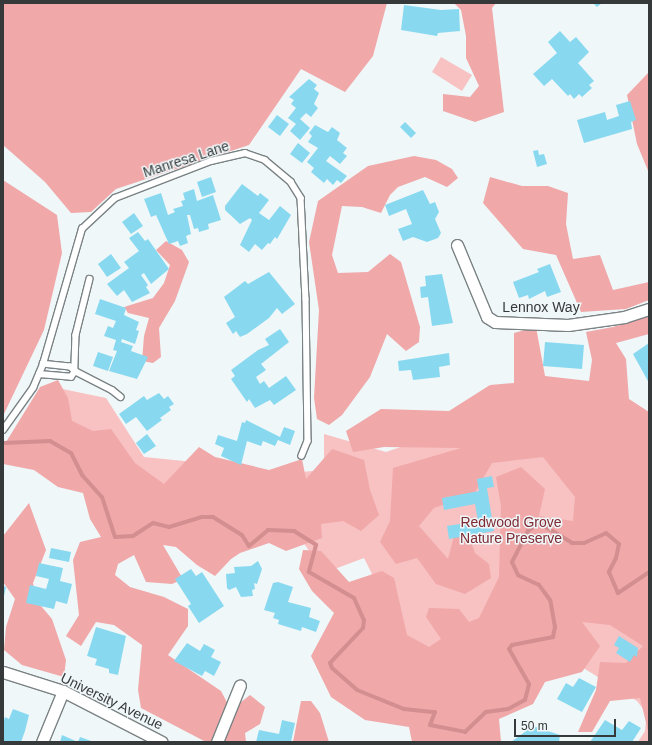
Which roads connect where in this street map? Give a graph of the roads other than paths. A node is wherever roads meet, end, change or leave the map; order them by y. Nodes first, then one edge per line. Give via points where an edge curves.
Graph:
1 (457, 244) dead end
2 (90, 279) dead end
3 (649, 308) edge
4 (44, 364) junction
5 (75, 371) junction
6 (39, 374) junction
7 (121, 397) dead end
8 (3, 430) edge
9 (302, 456) dead end
10 (3, 672) edge
11 (240, 685) dead end
12 (63, 690) junction
13 (42, 742) edge
14 (162, 742) edge
15 (217, 742) edge

1 - 3 street, Lennox Way via 487,317 495,322 568,325 624,317
2 - 5 lane via 76,335
4 - 5 lane via 70,367
4 - 6 lane, Manresa Lane
4 - 9 lane, Manresa Lane via 82,229 115,198 211,161 245,153 265,160 290,182 301,198 306,299 308,441
5 - 6 lane via 71,377
5 - 7 lane
6 - 8 lane, Manresa Lane via 26,400
10 - 12 street, University Avenue
11 - 15 street
12 - 13 street
12 - 14 street, University Avenue

